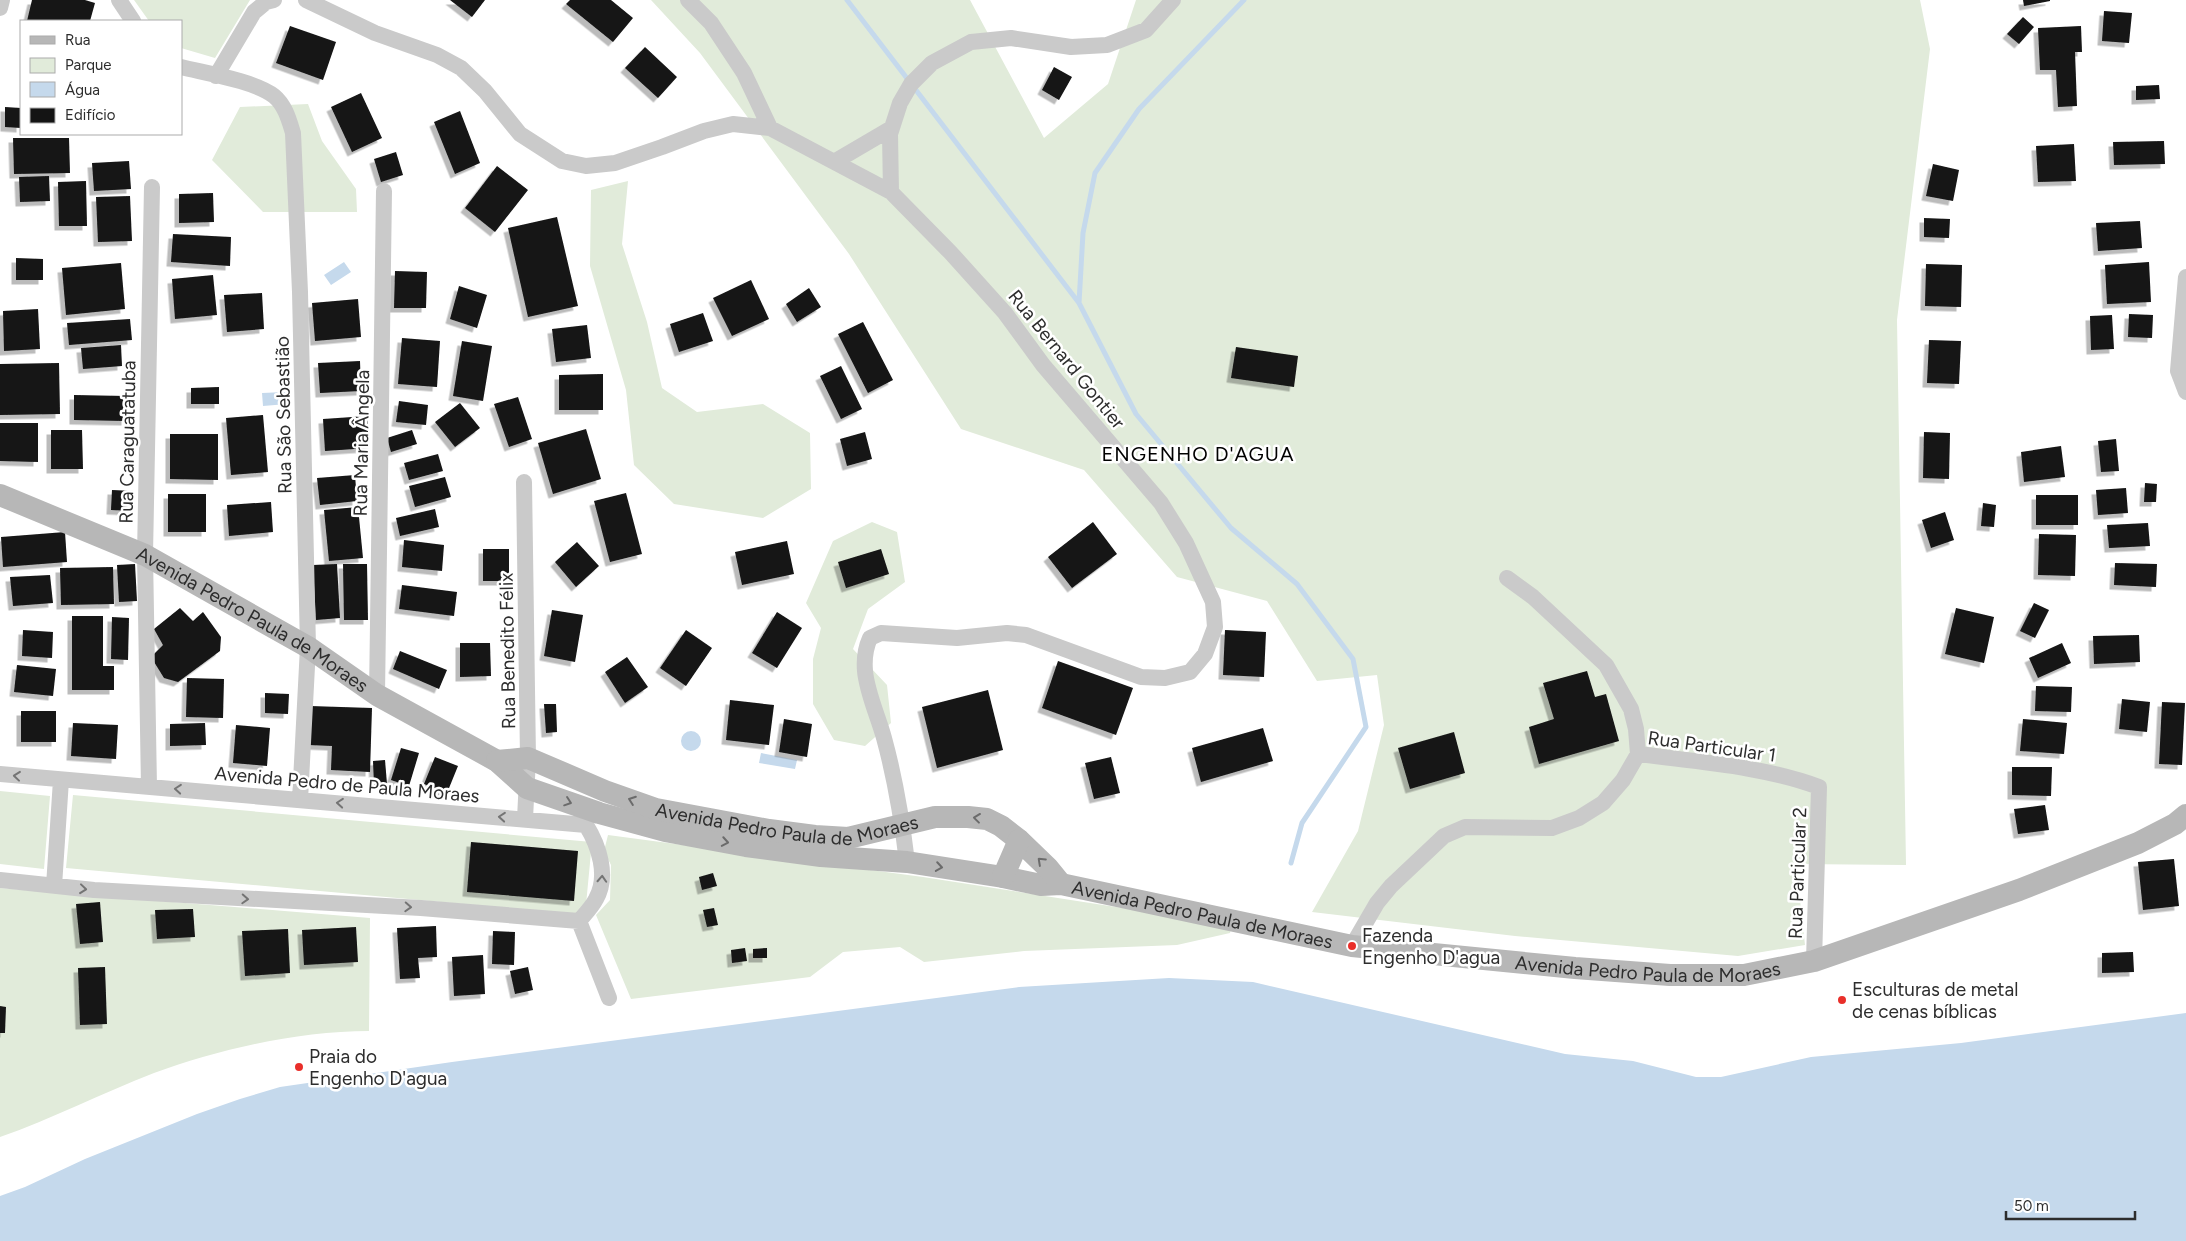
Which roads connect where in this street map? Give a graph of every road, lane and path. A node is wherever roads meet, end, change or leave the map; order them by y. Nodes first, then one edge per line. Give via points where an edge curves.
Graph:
1 (2, 0) edge
2 (119, 0) edge
3 (274, 0) edge
4 (306, 0) edge
5 (688, 0) edge
6 (1173, 0) edge
7 (0, 8) edge
8 (132, 20) edge
9 (182, 67) edge
10 (216, 76) junction
11 (770, 128) junction
12 (892, 128) junction
13 (834, 162) junction
14 (152, 187) dead end
15 (384, 191) dead end
16 (891, 192) junction
17 (2186, 277) edge
18 (2186, 392) edge
19 (524, 482) dead end
20 (0, 495) edge
21 (144, 554) junction
22 (1507, 578) dead end
23 (308, 647) junction
24 (377, 695) junction
25 (1638, 754) junction
26 (528, 758) junction
27 (497, 762) junction
28 (0, 774) edge
29 (61, 780) junction
30 (149, 787) junction
31 (1819, 787) joint
32 (527, 788) junction
33 (300, 800) junction
34 (2186, 815) edge
35 (592, 819) junction
36 (526, 820) junction
37 (903, 826) junction
38 (1019, 840) junction
39 (907, 862) junction
40 (1003, 877) junction
41 (0, 880) edge
42 (1061, 884) junction
43 (54, 886) junction
44 (579, 921) junction
45 (1352, 946) junction
46 (1814, 961) junction
47 (609, 998) dead end

1 - 7 street
2 - 8 street
3 - 10 street via 254,12
4 - 11 street via 461,68 485,91 520,134 562,161 586,166 614,163 733,124
5 - 11 street via 711,23 744,73
6 - 12 street via 1146,30 1107,45 1071,47 1011,38 971,42 932,63 911,84 900,103
9 - 10 street, Rua São Sebastião
10 - 23 street, Rua São Sebastião via 255,86 274,96 288,114 293,133
11 - 13 street, Rua Bernard Gontier
12 - 13 street
12 - 16 street
13 - 16 street, Rua Bernard Gontier
14 - 21 street, Rua Caraguatatuba
15 - 24 street, Rua Maria Ângela
16 - 37 street, Rua Bernard Gontier via 1005,313 1043,365 1161,503 1186,543 1213,602 1215,627 1206,654 1190,672 1165,678 1140,677 1026,635 1007,633 957,638 881,633 870,638 865,651 865,672
17 - 18 street via 2178,370
19 - 26 street, Rua Benedito Félix
20 - 21 main road, Avenida Pedro Paula de Moraes
21 - 23 main road, Avenida Pedro Paula de Moraes
21 - 30 street, Rua Caraguatatuba
22 - 25 street via 1533,597 1606,665 1631,709
23 - 24 main road, Avenida Pedro Paula de Moraes
23 - 33 street, Rua São Sebastião
24 - 27 main road, Avenida Pedro Paula de Moraes
25 - 31 street, Rua Particular 1 via 1755,770 1796,778
25 - 45 street, Rua Particular 1 via 1623,780 1603,803 1579,818 1552,828 1466,827 1444,836 1391,886
26 - 27 main road, Avenida Pedro Paula de Moraes
26 - 32 street, Rua Benedito Félix
37 -> 26 main road, Avenida Pedro Paula de Moraes via 848,838 769,830 656,809
27 - 32 main road, Avenida Pedro Paula de Moraes
29 -> 28 street, Avenida Pedro de Paula Moraes
29 - 30 street, Avenida Pedro de Paula Moraes
29 - 43 street
33 -> 30 street, Avenida Pedro de Paula Moraes
31 - 46 street, Rua Particular 2
32 -> 35 main road, Avenida Pedro Paula de Moraes
32 - 36 street, Rua Benedito Félix
36 -> 33 street, Avenida Pedro de Paula Moraes
34 - 46 main road, Avenida Pedro Paula de Moraes via 2138,843 2019,890
35 - 36 street, Avenida Pedro de Paula Moraes
35 -> 39 main road, Avenida Pedro Paula de Moraes via 746,846 821,856
44 -> 35 street via 596,901 603,878
38 -> 37 main road, Avenida Pedro Paula de Moraes via 987,819 935,817
37 - 39 street, Rua Bernard Gontier
38 - 40 main road
42 -> 38 main road, Avenida Pedro Paula de Moraes
39 -> 40 main road, Avenida Pedro Paula de Moraes
40 - 42 main road, Avenida Pedro Paula de Moraes via 1041,885
41 - 43 street
42 - 45 main road, Avenida Pedro Paula de Moraes
43 -> 44 street
44 - 47 street
45 - 46 main road, Avenida Pedro Paula de Moraes via 1670,975 1744,975

